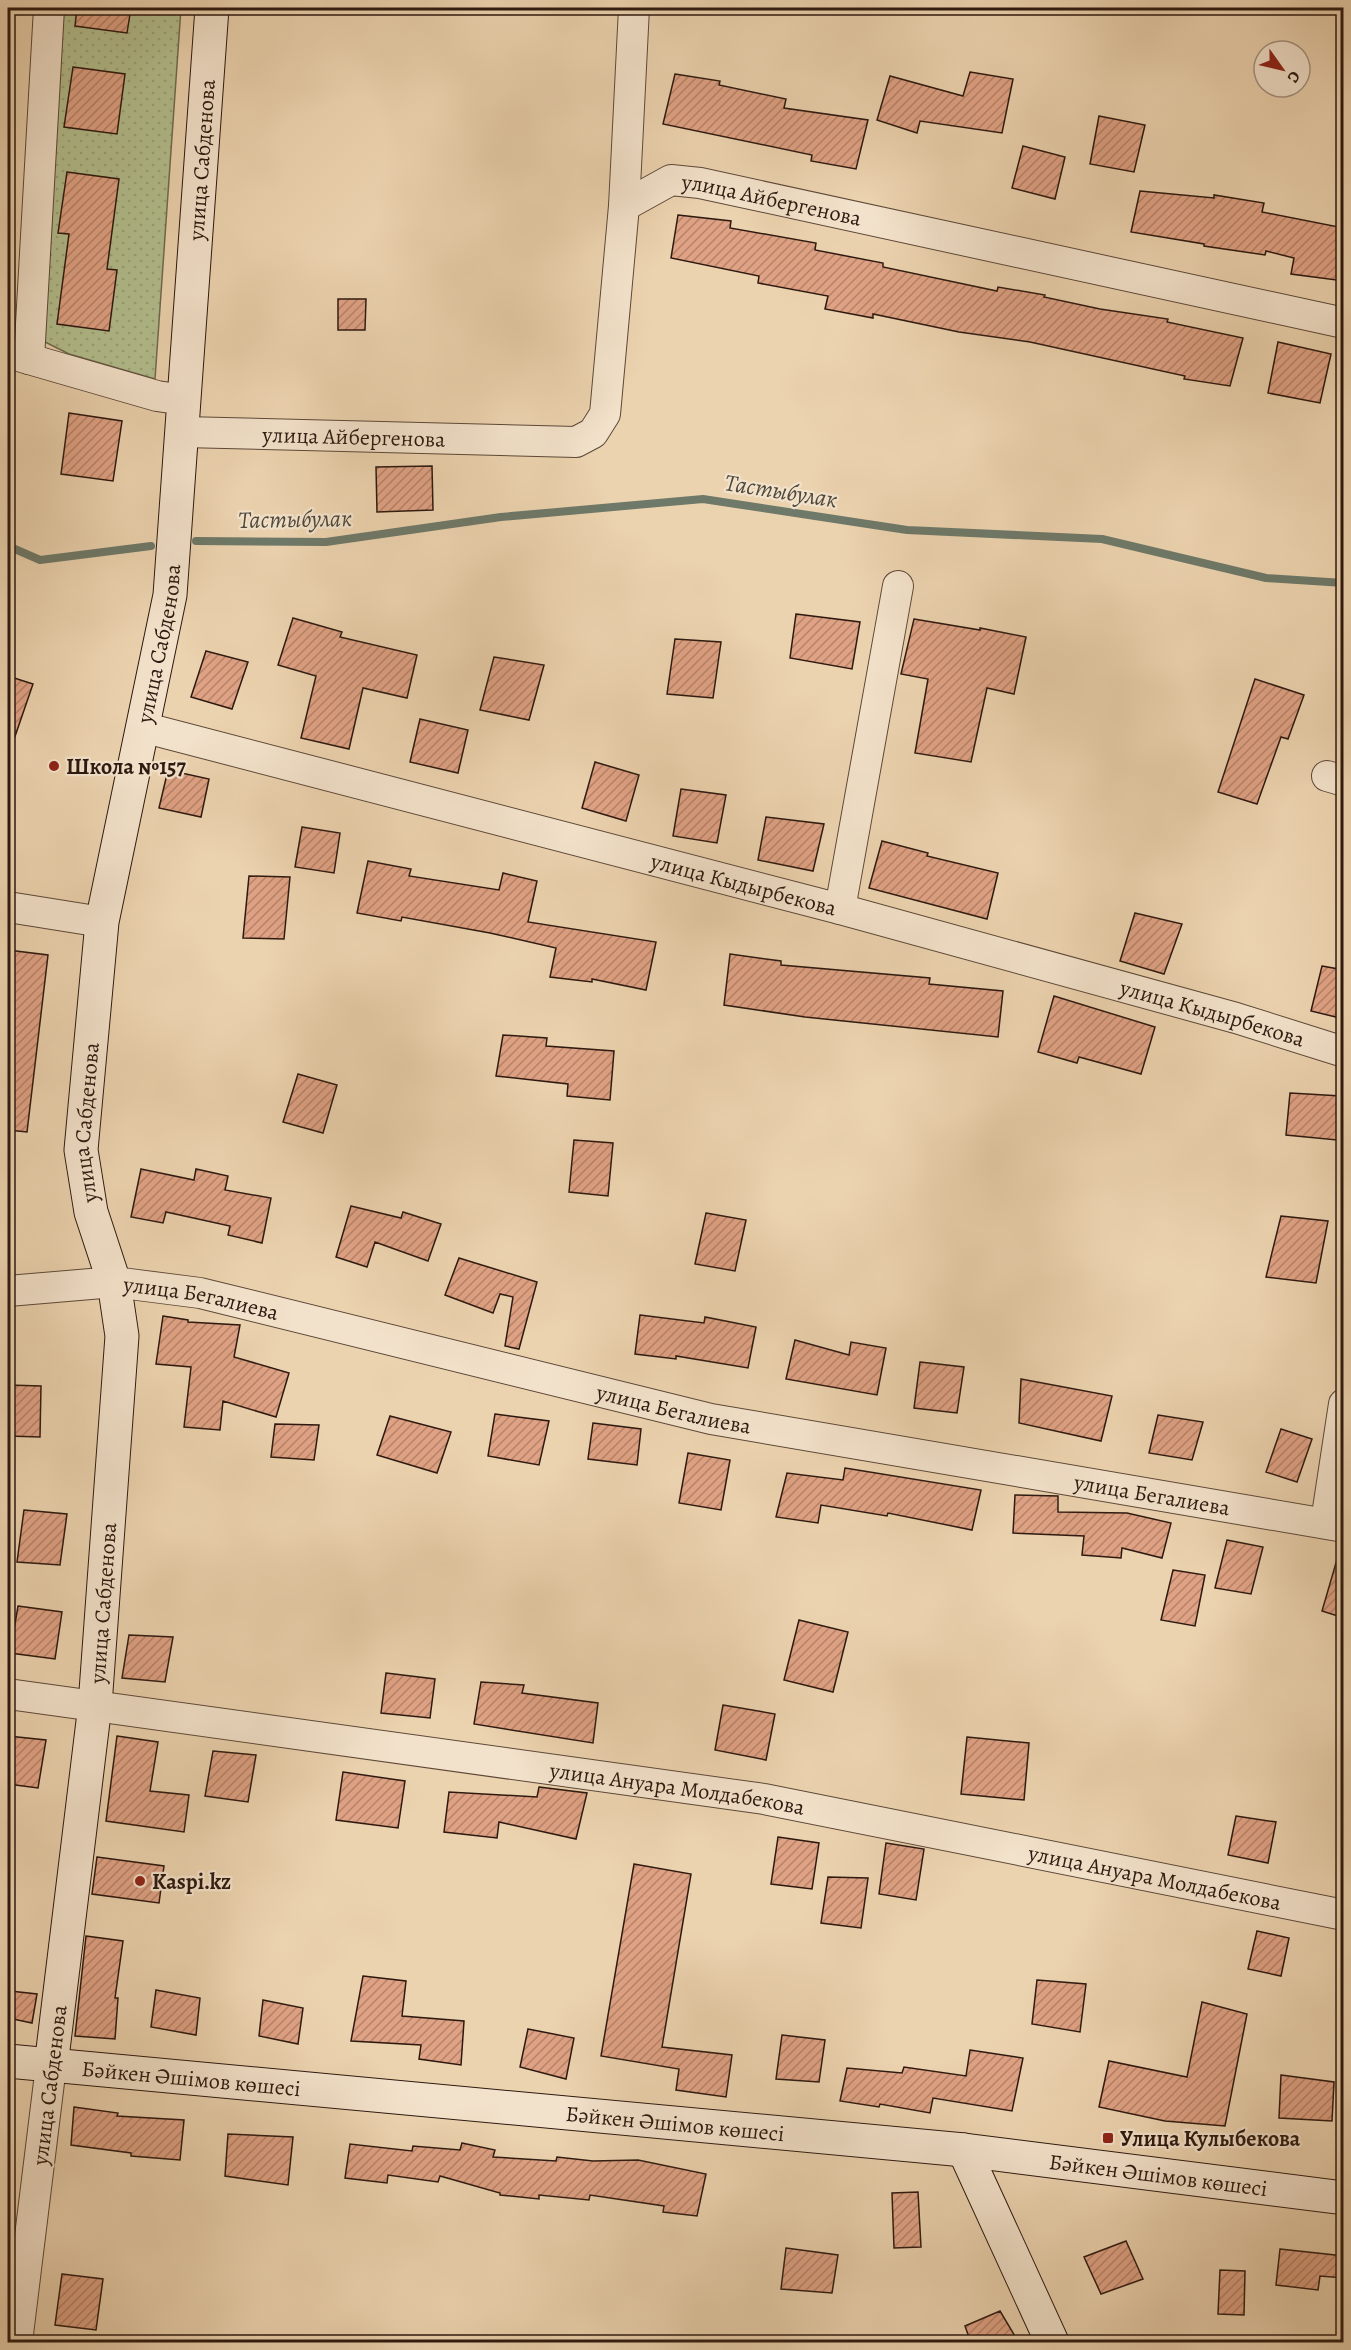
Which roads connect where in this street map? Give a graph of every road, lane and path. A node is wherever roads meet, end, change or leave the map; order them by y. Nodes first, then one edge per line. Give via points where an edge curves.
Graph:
1 (49, 8) edge
2 (212, 8) edge
3 (634, 8) edge
4 (624, 206) junction
5 (1344, 323) edge
6 (18, 356) edge
7 (183, 416) junction
8 (898, 586) dead end
9 (142, 727) junction
10 (8, 907) edge
11 (840, 909) junction
12 (102, 922) junction
13 (1344, 1052) edge
14 (114, 1282) junction
15 (8, 1291) edge
16 (1344, 1404) edge
17 (1335, 1524) edge
18 (8, 1694) edge
19 (95, 1705) junction
20 (1344, 1915) edge
21 (8, 2061) edge
22 (51, 2066) junction
23 (964, 2150) junction
24 (1344, 2198) edge
25 (17, 2343) edge
26 (1052, 2343) edge

1 - 6 street
2 - 7 street, улица Сабденова
3 - 4 street
4 - 5 street, улица Айбергенова via 671,180 700,183
4 - 7 street, улица Айбергенова via 606,414 593,433 576,442
6 - 7 street, улица Айбергенова via 157,396
7 - 9 street, улица Сабденова via 170,594
8 - 11 street
9 - 11 street, улица Кыдырбекова
9 - 12 street, улица Сабденова
10 - 12 street
11 - 13 street, улица Кыдырбекова via 1236,1018
12 - 14 street, улица Сабденова via 81,1150 91,1212
14 - 15 street, улица Бегалиева
14 - 17 street, улица Бегалиева via 200,1293 711,1419
14 - 19 street, улица Сабденова via 123,1336
16 - 17 street
18 - 19 street, улица Ануара Молдабекова
19 - 20 street, улица Ануара Молдабекова via 764,1800
19 - 22 street, улица Сабденова
21 - 22 street, Бәйкен Әшімов көшесі
22 - 23 street, Бәйкен Әшімов көшесі
22 - 25 street, улица Сабденова
23 - 24 street, Бәйкен Әшімов көшесі
23 - 26 street

